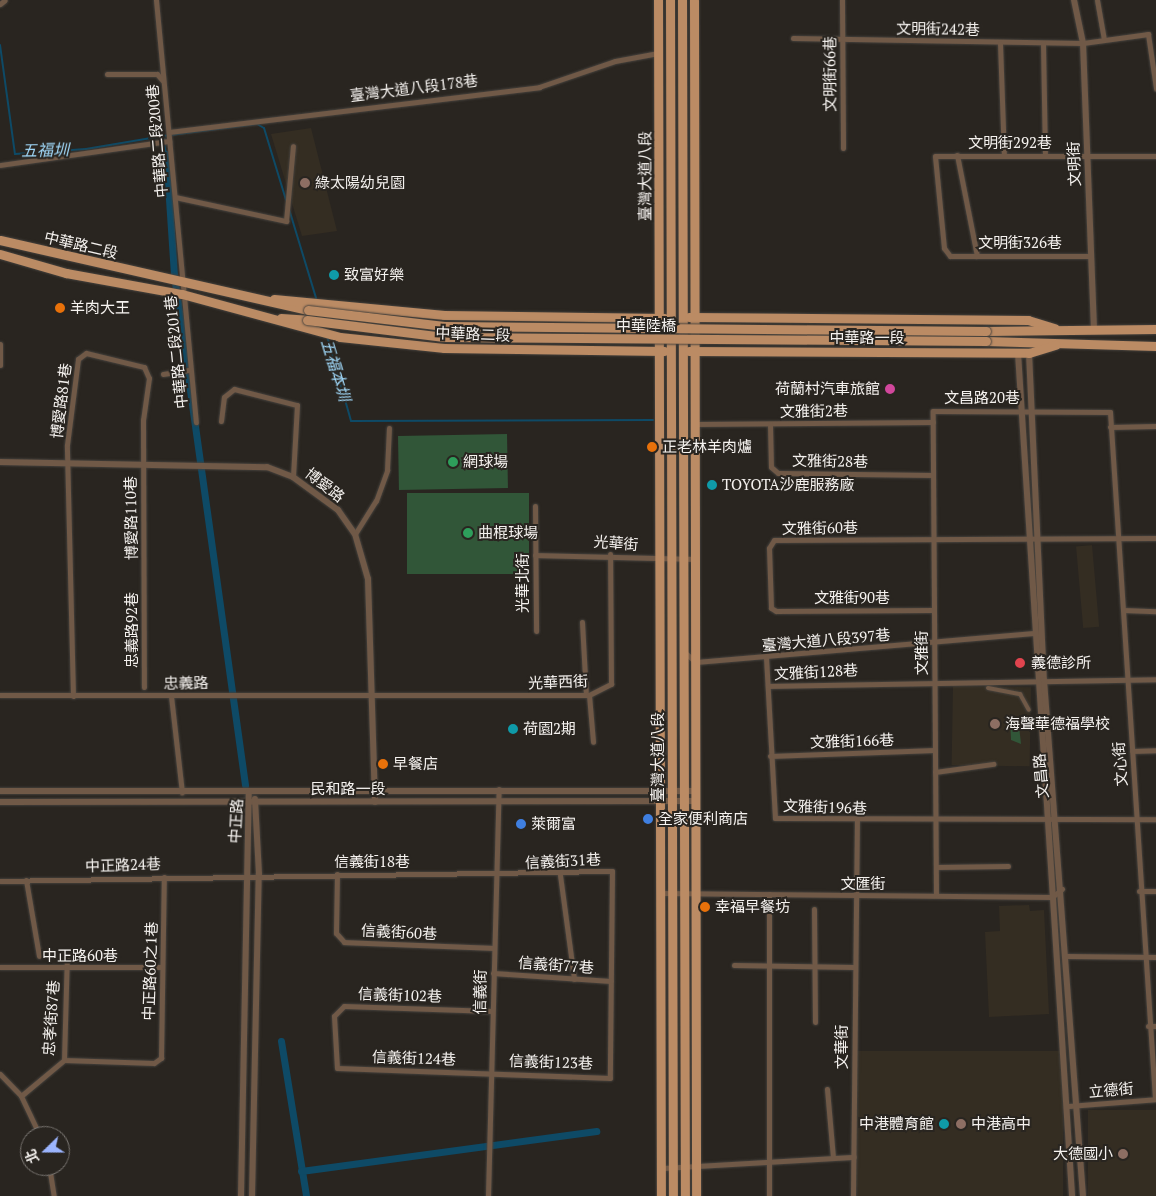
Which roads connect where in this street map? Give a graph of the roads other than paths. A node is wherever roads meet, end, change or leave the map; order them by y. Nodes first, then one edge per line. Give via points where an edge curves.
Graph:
1 (5, 0) edge
2 (156, 0) edge
3 (658, 0) edge
4 (670, 0) edge
5 (682, 0) edge
6 (694, 0) edge
7 (842, 0) edge
8 (1074, 0) edge
9 (1097, 0) edge
10 (0, 4) edge
11 (793, 38) dead end
12 (1104, 39) junction
13 (842, 40) junction
14 (1000, 43) junction
15 (1043, 43) junction
16 (1083, 44) junction
17 (658, 53) junction
18 (107, 74) dead end
19 (164, 82) junction
20 (1156, 88) edge
21 (169, 132) junction
22 (169, 141) junction
23 (293, 146) dead end
24 (843, 148) dead end
25 (957, 155) junction
26 (1004, 156) junction
27 (1045, 156) junction
28 (1086, 156) junction
29 (1156, 156) edge
30 (0, 165) edge
31 (175, 197) junction
32 (0, 240) edge
33 (0, 254) edge
34 (950, 256) joint
35 (977, 256) junction
36 (1090, 256) junction
37 (181, 280) junction
38 (182, 294) junction
39 (274, 299) junction
40 (308, 310) joint
41 (695, 317) junction
42 (271, 318) junction
43 (659, 318) junction
44 (677, 318) junction
45 (307, 320) joint
46 (1055, 328) junction
47 (1094, 328) junction
48 (1156, 329) edge
49 (986, 330) joint
50 (986, 341) joint
51 (0, 344) edge
52 (1056, 345) junction
53 (1156, 346) edge
54 (659, 351) junction
55 (677, 351) junction
56 (695, 351) junction
57 (1018, 353) junction
58 (1029, 353) junction
59 (0, 365) edge
60 (189, 370) junction
61 (163, 374) dead end
62 (933, 410) joint
63 (1032, 410) junction
64 (1020, 411) junction
65 (222, 421) dead end
66 (196, 422) dead end
67 (933, 422) junction
68 (695, 424) junction
69 (770, 424) junction
70 (1156, 426) edge
71 (1110, 427) junction
72 (389, 428) dead end
73 (0, 462) edge
74 (70, 462) junction
75 (143, 462) junction
76 (933, 475) junction
77 (293, 477) junction
78 (535, 506) dead end
79 (355, 534) junction
80 (1118, 538) junction
81 (1156, 538) edge
82 (934, 539) junction
83 (1027, 542) junction
84 (1040, 542) junction
85 (535, 554) junction
86 (610, 554) junction
87 (660, 560) junction
88 (672, 560) junction
89 (684, 560) junction
90 (696, 560) junction
91 (144, 574) joint
92 (771, 608) joint
93 (934, 610) junction
94 (1123, 610) junction
95 (1156, 611) edge
96 (582, 622) dead end
97 (536, 631) dead end
98 (1034, 633) junction
99 (934, 644) junction
100 (684, 652) junction
101 (766, 657) junction
102 (696, 662) junction
103 (1156, 679) edge
104 (935, 680) junction
105 (1036, 680) junction
106 (1044, 680) junction
107 (1127, 680) junction
108 (768, 686) junction
109 (144, 687) dead end
110 (988, 688) dead end
111 (0, 695) edge
112 (372, 695) junction
113 (588, 695) junction
114 (73, 696) junction
115 (171, 696) junction
116 (1029, 710) dead end
117 (593, 742) dead end
118 (935, 750) junction
119 (1156, 750) edge
120 (1132, 751) junction
121 (770, 756) junction
122 (993, 764) dead end
123 (936, 772) junction
124 (499, 789) junction
125 (374, 791) junction
126 (684, 791) junction
127 (696, 791) junction
128 (0, 792) edge
129 (182, 792) junction
130 (249, 792) junction
131 (660, 795) junction
132 (672, 796) junction
133 (499, 799) junction
134 (684, 801) junction
135 (696, 801) junction
136 (0, 802) edge
137 (246, 802) junction
138 (258, 802) junction
139 (375, 802) junction
140 (1046, 816) junction
141 (1136, 819) junction
142 (1156, 819) edge
143 (936, 820) junction
144 (857, 821) junction
145 (1058, 822) junction
146 (1008, 866) dead end
147 (936, 867) junction
148 (259, 874) junction
149 (337, 874) junction
150 (248, 875) junction
151 (560, 875) junction
152 (164, 876) junction
153 (496, 876) junction
154 (26, 880) junction
155 (0, 881) edge
156 (1062, 889) junction
157 (1139, 891) junction
158 (1156, 891) edge
159 (672, 893) junction
160 (684, 893) junction
161 (696, 893) junction
162 (660, 894) junction
163 (769, 894) junction
164 (936, 895) junction
165 (858, 897) junction
166 (1052, 897) junction
167 (814, 909) dead end
168 (493, 948) junction
169 (67, 952) dead end
170 (39, 956) dead end
171 (1066, 956) junction
172 (1144, 957) junction
173 (1156, 957) edge
174 (734, 965) dead end
175 (767, 966) junction
176 (814, 966) junction
177 (161, 967) junction
178 (854, 967) junction
179 (0, 968) edge
180 (67, 970) junction
181 (493, 973) junction
182 (574, 979) junction
183 (611, 981) junction
184 (492, 1011) junction
185 (815, 1022) dead end
186 (1148, 1026) junction
187 (1156, 1026) edge
188 (64, 1060) junction
189 (337, 1068) joint
190 (491, 1073) junction
191 (0, 1074) edge
192 (610, 1078) joint
193 (827, 1089) dead end
194 (21, 1096) junction
195 (1156, 1099) edge
196 (1078, 1105) junction
197 (1068, 1106) junction
198 (35, 1126) edge
199 (854, 1157) junction
200 (833, 1158) junction
201 (771, 1161) junction
202 (696, 1166) junction
203 (673, 1167) junction
204 (684, 1167) junction
205 (661, 1168) junction
206 (51, 1176) edge
207 (54, 1196) edge
208 (241, 1196) edge
209 (252, 1196) edge
210 (488, 1196) edge
211 (661, 1196) edge
212 (673, 1196) edge
213 (685, 1196) edge
214 (696, 1196) edge
215 (769, 1196) edge
216 (853, 1196) edge
217 (1072, 1196) edge
218 (1083, 1196) edge

1 - 10 street
2 - 19 street, 中華路二段200巷
3 - 17 main road, 臺灣大道八段
4 - 44 main road, 臺灣大道八段
5 - 44 main road, 臺灣大道八段
6 - 41 main road, 臺灣大道八段
7 - 13 street, 文明街66巷
8 - 16 street, 文明街
9 - 12 street
11 - 13 street, 文明街242巷
12 - 16 street, 文明街242巷
12 - 20 street, 文明街242巷 via 1148,34
13 - 14 street, 文明街242巷
13 - 24 street, 文明街66巷
14 - 15 street, 文明街242巷
14 - 26 street
15 - 16 street, 文明街242巷
15 - 27 street
16 - 28 street, 文明街
17 - 21 street, 臺灣大道八段178巷 via 615,61 539,87
17 - 43 main road, 臺灣大道八段
18 - 19 street via 156,74
19 - 21 street, 中華路二段200巷
21 - 22 street, 中華路二段200巷
22 - 30 street
22 - 31 street, 中華路二段200巷
23 - 31 street via 286,221
25 - 26 street, 文明街292巷
25 - 34 street, 文明街292巷 via 934,156 944,248
25 - 35 street
26 - 27 street, 文明街292巷
27 - 28 street, 文明街292巷
28 - 29 street, 文明街292巷
28 - 36 street, 文明街
31 - 37 street, 中華路二段200巷
32 - 37 main road, 中華路二段
33 - 38 main road, 中華路二段 via 66,273
34 - 35 street, 文明街326巷
35 - 36 street, 文明街326巷
36 - 47 street, 文明街
37 - 38 street, 中華路二段201巷
37 - 39 main road, 中華路二段
38 - 42 main road, 中華路二段
38 - 60 street, 中華路二段201巷
39 - 40 main road, 中華路二段
39 - 43 main road, 中華路二段 via 444,315
40 - 49 main road, 中華陸橋, bridge via 444,326
41 - 44 main road, 中華路一段
41 - 46 main road, 中華路一段 via 1028,320
41 - 56 main road, 臺灣大道八段
42 - 45 main road, 中華路二段
42 - 54 main road, 中華路二段 via 306,330 406,345
43 - 44 main road, 中華路二段
43 - 54 main road, 臺灣大道八段
44 - 54 main road, 臺灣大道八段
44 - 55 main road, 臺灣大道八段
44 - 56 main road, 臺灣大道八段
45 - 50 main road, 中華陸橋, bridge via 444,337
46 - 47 main road, 中華路一段
46 - 49 main road, 中華路一段
47 - 48 main road, 中華路一段
50 - 52 main road, 中華路一段
51 - 59 street
52 - 53 main road, 中華路一段
52 - 58 main road, 中華路一段
54 - 55 main road, 中華路二段
54 - 87 main road, 臺灣大道八段
55 - 56 main road, 中華路一段
55 - 88 main road, 臺灣大道八段
55 - 89 main road, 臺灣大道八段
56 - 57 main road, 中華路一段
56 - 68 main road, 臺灣大道八段
57 - 58 main road, 中華路一段
57 - 64 street, 文昌路
58 - 63 street, 文昌路
60 - 61 street
60 - 66 street, 中華路二段201巷
62 - 64 street, 文昌路20巷
62 - 67 street, 文雅街
63 - 64 street, 文昌路20巷
63 - 71 street, 文昌路20巷 via 1110,412
63 - 84 street, 文昌路
64 - 83 street, 文昌路
65 - 77 street via 224,397 234,389 297,405
67 - 69 street, 文雅街2巷
67 - 76 street, 文雅街
68 - 69 street, 文雅街2巷
68 - 90 main road, 臺灣大道八段
69 - 76 street, 文雅街28巷 via 771,467 778,473
70 - 71 street
71 - 80 street, 文心街
72 - 79 street via 387,470 376,501
73 - 74 street, 博愛路
74 - 75 street, 博愛路
74 - 75 street, 博愛路81巷 via 67,445 78,359 86,354 144,367 149,378
74 - 114 street
75 - 77 street, 博愛路 via 267,467
75 - 91 street, 博愛路110巷
76 - 82 street, 文雅街
77 - 79 street, 博愛路 via 338,510
78 - 85 street, 光華北街
79 - 112 street, 博愛路 via 368,579
80 - 81 street
80 - 84 street
80 - 94 street, 文心街
82 - 83 street
82 - 92 street, 文雅街60巷 via 774,540 769,548
82 - 93 street, 文雅街
83 - 84 street
83 - 98 street, 文昌路
84 - 106 street, 文昌路
85 - 86 street, 光華街
85 - 97 street, 光華北街
86 - 87 street, 光華街
86 - 113 street, 光華西街 via 611,684
87 - 88 street, 光華街
87 - 131 main road, 臺灣大道八段
88 - 89 street, 光華街
88 - 132 main road, 臺灣大道八段
89 - 90 street, 光華街
89 - 100 main road, 臺灣大道八段
90 - 102 main road, 臺灣大道八段
91 - 109 street, 忠義路92巷
92 - 93 street, 文雅街90巷
93 - 99 street, 文雅街
94 - 95 street
94 - 107 street, 文心街
96 - 113 street
98 - 99 street, 臺灣大道八段397巷
98 - 105 street, 文昌路
99 - 101 street, 臺灣大道八段397巷
99 - 104 street, 文雅街
100 - 102 street
100 - 126 main road, 臺灣大道八段
101 - 102 street, 臺灣大道八段397巷
101 - 108 street
102 - 127 main road, 臺灣大道八段
103 - 107 street, 文雅街128巷
104 - 105 street, 文雅街128巷
104 - 108 street, 文雅街128巷
104 - 118 street, 文雅街
105 - 106 street, 文雅街128巷
105 - 140 street, 文昌路
106 - 107 street, 文雅街128巷
106 - 145 street, 文昌路
107 - 120 street, 文心街
108 - 121 street, 文雅街128巷
110 - 116 street via 1020,694
111 - 114 street, 忠義路
112 - 113 street, 光華西街
112 - 115 street, 忠義路
112 - 125 street, 博愛路
113 - 117 street
114 - 115 street, 忠義路
115 - 129 street
118 - 121 street, 文雅街166巷
118 - 123 street, 文雅街
119 - 120 street
120 - 141 street, 文心街
121 - 144 street, 文雅街196巷 via 775,818
122 - 123 street
123 - 143 street, 文雅街
124 - 125 street, 民和路一段
124 - 131 street, 民和路一段
124 - 133 street, 信義街
125 - 130 street, 民和路一段
125 - 139 street, 博愛路
126 - 127 street, 民和路一段
126 - 132 street, 民和路一段
126 - 134 main road, 臺灣大道八段
126 - 135 main road, 臺灣大道八段
127 - 135 main road, 臺灣大道八段
128 - 129 street, 民和路一段
129 - 130 street, 民和路一段
130 - 137 street, 中正路
130 - 138 street, 中正路
131 - 132 street, 民和路一段
131 - 133 street, 民和路一段
131 - 162 main road, 臺灣大道八段
132 - 134 street, 民和路一段
132 - 159 main road, 臺灣大道八段
133 - 139 street, 民和路一段
133 - 153 street, 信義街
134 - 135 street, 民和路一段
134 - 160 main road, 臺灣大道八段
135 - 161 main road, 臺灣大道八段
136 - 137 street, 民和路一段
137 - 138 street, 民和路一段
137 - 150 street, 中正路
138 - 139 street, 民和路一段
138 - 148 street, 中正路
140 - 143 street, 文雅街196巷
140 - 145 street
140 - 166 street, 文昌路
141 - 142 street
141 - 145 street
141 - 157 street, 文心街
143 - 144 street, 文雅街196巷
143 - 147 street, 文雅街
144 - 165 street, 文華街
145 - 156 street, 文昌路
146 - 147 street
147 - 164 street, 文雅街
148 - 149 street, 信義街18巷
148 - 150 street, 信義街18巷
148 - 209 street, 中正路
149 - 153 street, 信義街18巷
149 - 168 street, 信義街60巷 via 336,933 344,942
150 - 152 street, 中正路24巷
150 - 208 street, 中正路
151 - 153 street, 信義街31巷
151 - 182 street
151 - 183 street, 信義街31巷 via 612,871
152 - 154 street, 中正路24巷
152 - 177 street, 中正路60之1巷
153 - 168 street, 信義街
154 - 155 street, 中正路24巷
154 - 170 street
156 - 166 street
156 - 171 street, 文昌路
157 - 158 street
157 - 172 street, 文心街
159 - 160 street, 文匯街
159 - 162 street, 文匯街
159 - 203 main road, 臺灣大道八段
160 - 161 street, 文匯街
160 - 204 main road, 臺灣大道八段
161 - 163 street, 文匯街
161 - 202 main road, 臺灣大道八段
162 - 205 main road, 臺灣大道八段
163 - 165 street, 文匯街
163 - 175 street
164 - 165 street, 文匯街
164 - 166 street, 文匯街
165 - 178 street, 文華街
166 - 197 street, 文昌路
167 - 176 street
168 - 181 street, 信義街
169 - 180 street, 忠孝街87巷
171 - 172 street
171 - 196 street, 文昌路
172 - 173 street
172 - 186 street, 文心街
174 - 175 street
175 - 176 street
175 - 201 street
176 - 178 street
176 - 185 street
177 - 180 street, 中正路60巷
177 - 188 street, 中正路60之1巷 via 161,1058 154,1063
178 - 199 street, 文華街
179 - 180 street, 中正路60巷
180 - 188 street, 忠孝街87巷
181 - 182 street, 信義街77巷
181 - 184 street, 信義街
182 - 183 street, 信義街77巷
183 - 192 street, 信義街77巷
184 - 189 street, 信義街102巷 via 344,1006 334,1016
184 - 190 street, 信義街
186 - 187 street
186 - 195 street, 文心街
188 - 194 street, 忠孝街87巷
189 - 190 street, 信義街124巷
190 - 192 street, 信義街123巷
190 - 210 street, 信義街
191 - 194 street
193 - 200 street
194 - 198 street
195 - 196 street, 立德街
196 - 197 street, 立德街
196 - 218 street, 文昌路
197 - 217 street, 文昌路
199 - 200 street
199 - 216 street, 文華街
200 - 201 street
201 - 202 street
201 - 215 street
202 - 204 street
202 - 214 main road, 臺灣大道八段
203 - 204 street
203 - 205 street
203 - 212 main road, 臺灣大道八段
204 - 213 main road, 臺灣大道八段
205 - 211 main road, 臺灣大道八段
206 - 207 street

